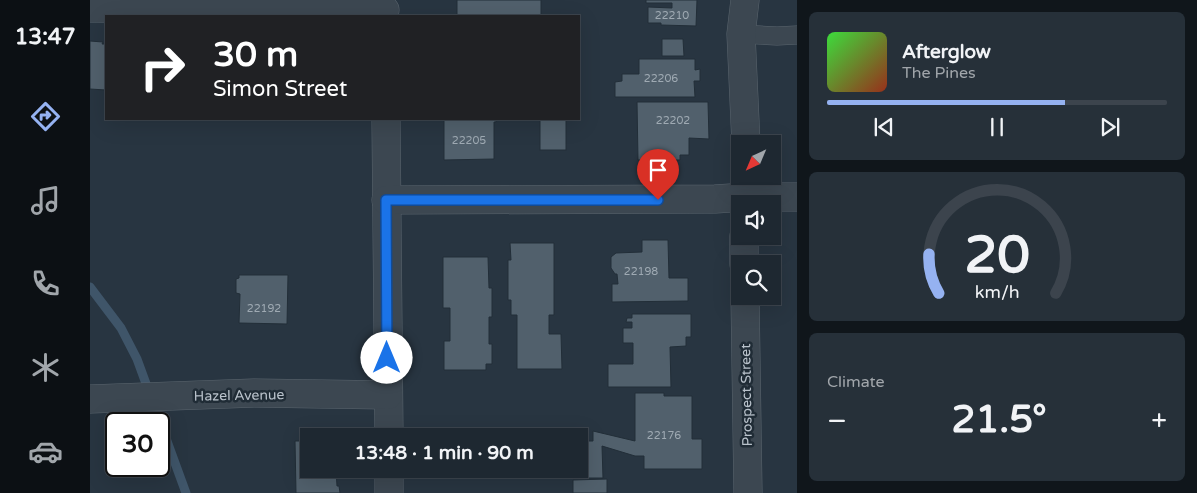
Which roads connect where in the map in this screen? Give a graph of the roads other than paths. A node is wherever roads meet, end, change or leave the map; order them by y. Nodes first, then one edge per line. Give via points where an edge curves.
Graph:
1 (745, 0) edge
2 (90, 8) edge
3 (385, 9) edge
4 (741, 34) junction
5 (797, 35) edge
6 (386, 120) edge
7 (746, 135) edge
8 (746, 192) edge
9 (797, 197) edge
10 (386, 200) junction
11 (745, 305) edge
12 (388, 395) junction
13 (90, 400) edge
14 (389, 428) edge
15 (389, 478) edge
16 (389, 493) edge
17 (748, 493) edge

1 - 4 street
2 - 3 street
4 - 5 lane
4 - 7 street
6 - 10 street
8 - 9 street
8 - 10 street via 715,200
10 - 12 street
11 - 17 street, Prospect Street
12 - 13 street, Hazel Avenue via 254,393
12 - 14 street
15 - 16 street

